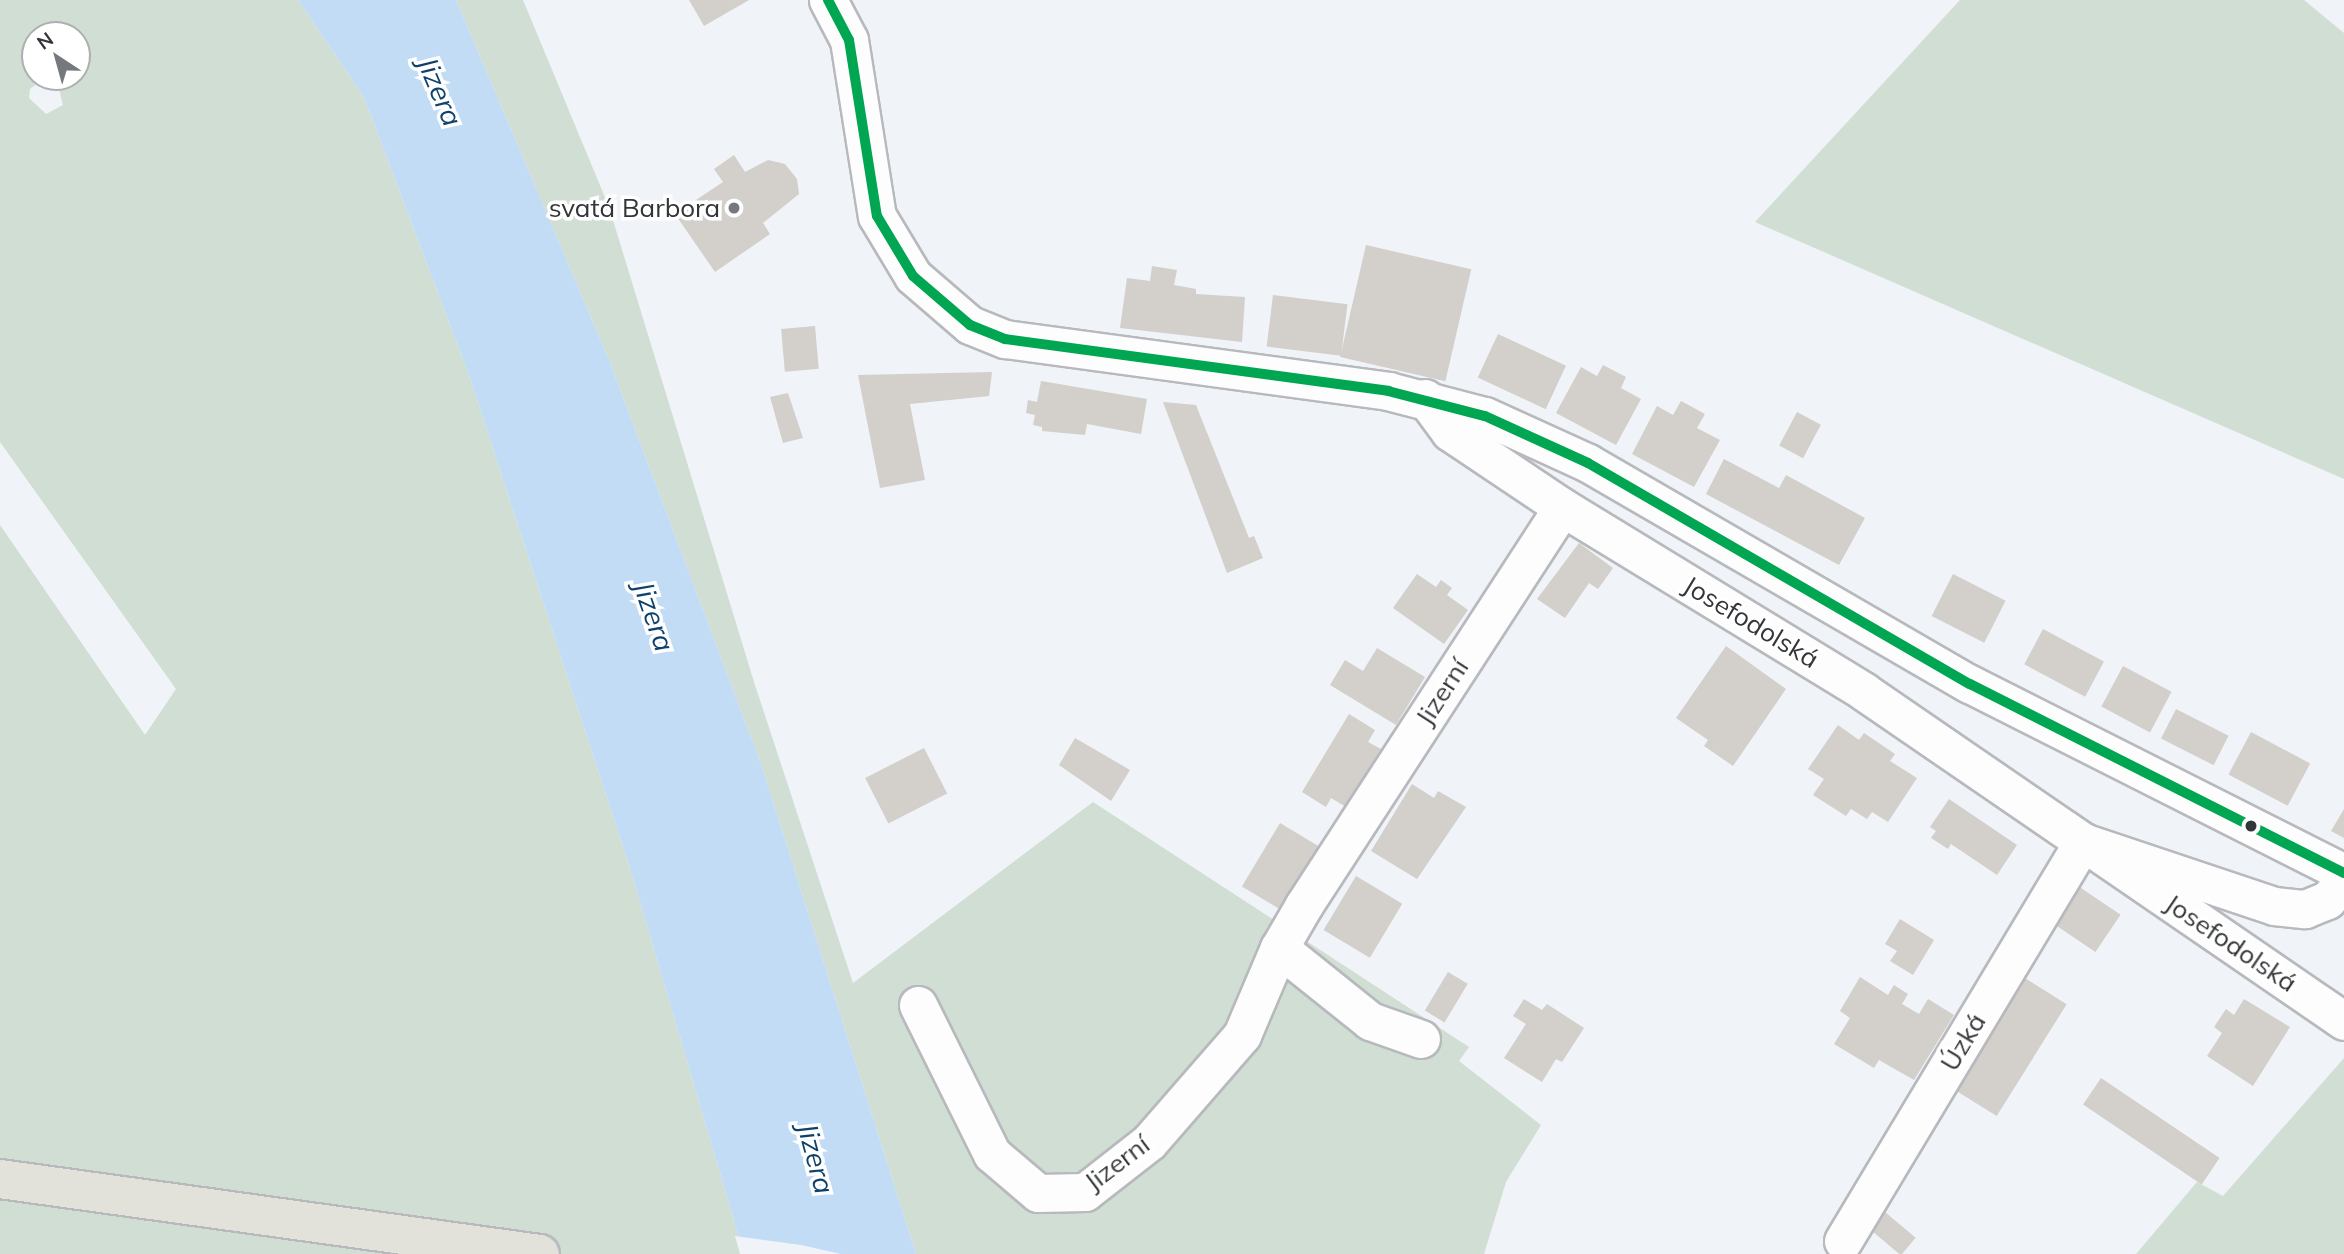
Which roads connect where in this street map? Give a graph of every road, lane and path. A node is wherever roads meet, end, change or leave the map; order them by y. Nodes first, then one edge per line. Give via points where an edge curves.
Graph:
1 (828, 0) edge
2 (1425, 398) junction
3 (1562, 507) junction
4 (2083, 842) junction
5 (2344, 873) edge
6 (2344, 882) edge
7 (1279, 948) junction
8 (918, 1005) dead end
9 (2344, 1021) edge
10 (1421, 1039) dead end
11 (0, 1179) edge
12 (1843, 1241) dead end
13 (540, 1254) edge

1 - 2 street, Josefodolská via 849,40 877,216 913,276 970,325 1018,341
2 - 3 street, Josefodolská via 1450,432
2 - 5 street, Josefodolská via 1485,416 1588,463 1970,684
3 - 4 street, Josefodolská via 1863,691
3 - 7 street, Jizerní
4 - 6 street, Josefodolská via 2274,906 2305,909 2327,900
4 - 9 street, Josefodolská
4 - 12 street, Úzká
7 - 8 street, Jizerní via 1242,1035 1149,1142 1085,1192 1038,1192 992,1154
7 - 10 street via 1370,1021
11 - 13 main road

